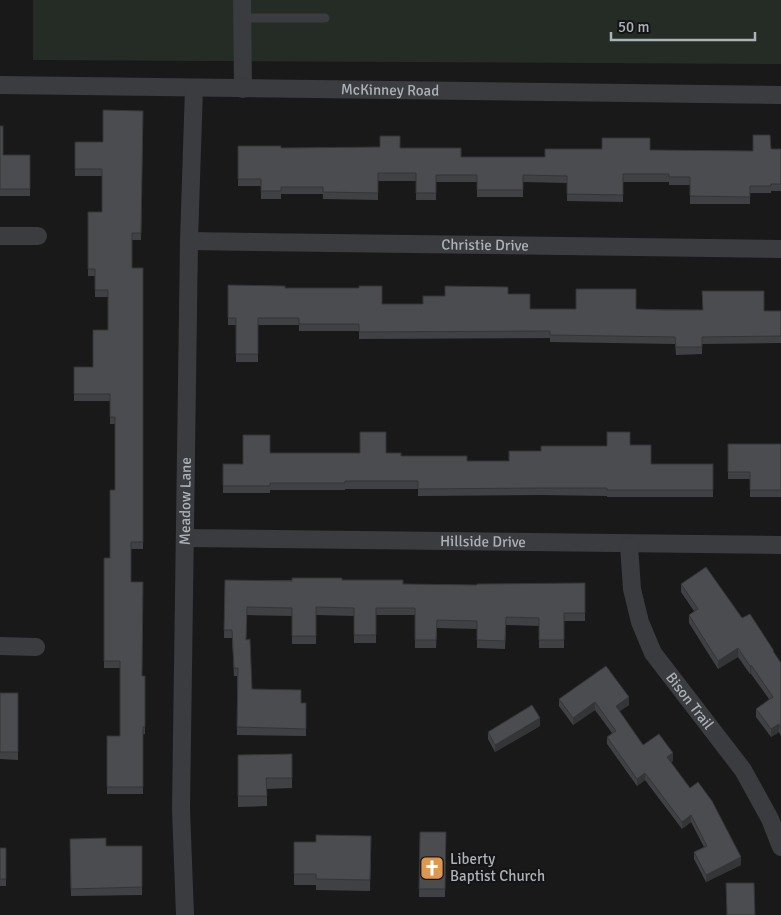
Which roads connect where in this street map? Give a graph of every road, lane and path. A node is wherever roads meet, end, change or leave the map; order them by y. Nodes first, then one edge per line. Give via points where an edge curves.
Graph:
1 (242, 9) edge
2 (325, 18) dead end
3 (0, 85) edge
4 (194, 88) junction
5 (243, 89) junction
6 (781, 95) edge
7 (0, 236) edge
8 (38, 236) dead end
9 (189, 241) junction
10 (781, 249) edge
11 (185, 538) junction
12 (629, 545) junction
13 (781, 546) edge
14 (0, 646) edge
15 (36, 647) dead end
16 (781, 847) edge
17 (185, 915) edge

1 - 2 lane
1 - 5 street
3 - 4 street, McKinney Road
4 - 5 street, McKinney Road
4 - 9 street, Meadow Lane
5 - 6 street, McKinney Road
7 - 8 street
9 - 10 street, Christie Drive
9 - 11 street, Meadow Lane
11 - 12 street, Hillside Drive
11 - 17 street, Meadow Lane via 182,808
12 - 13 street, Hillside Drive
12 - 16 street, Bison Trail via 632,589 640,622 653,653 743,770 770,819
14 - 15 street

